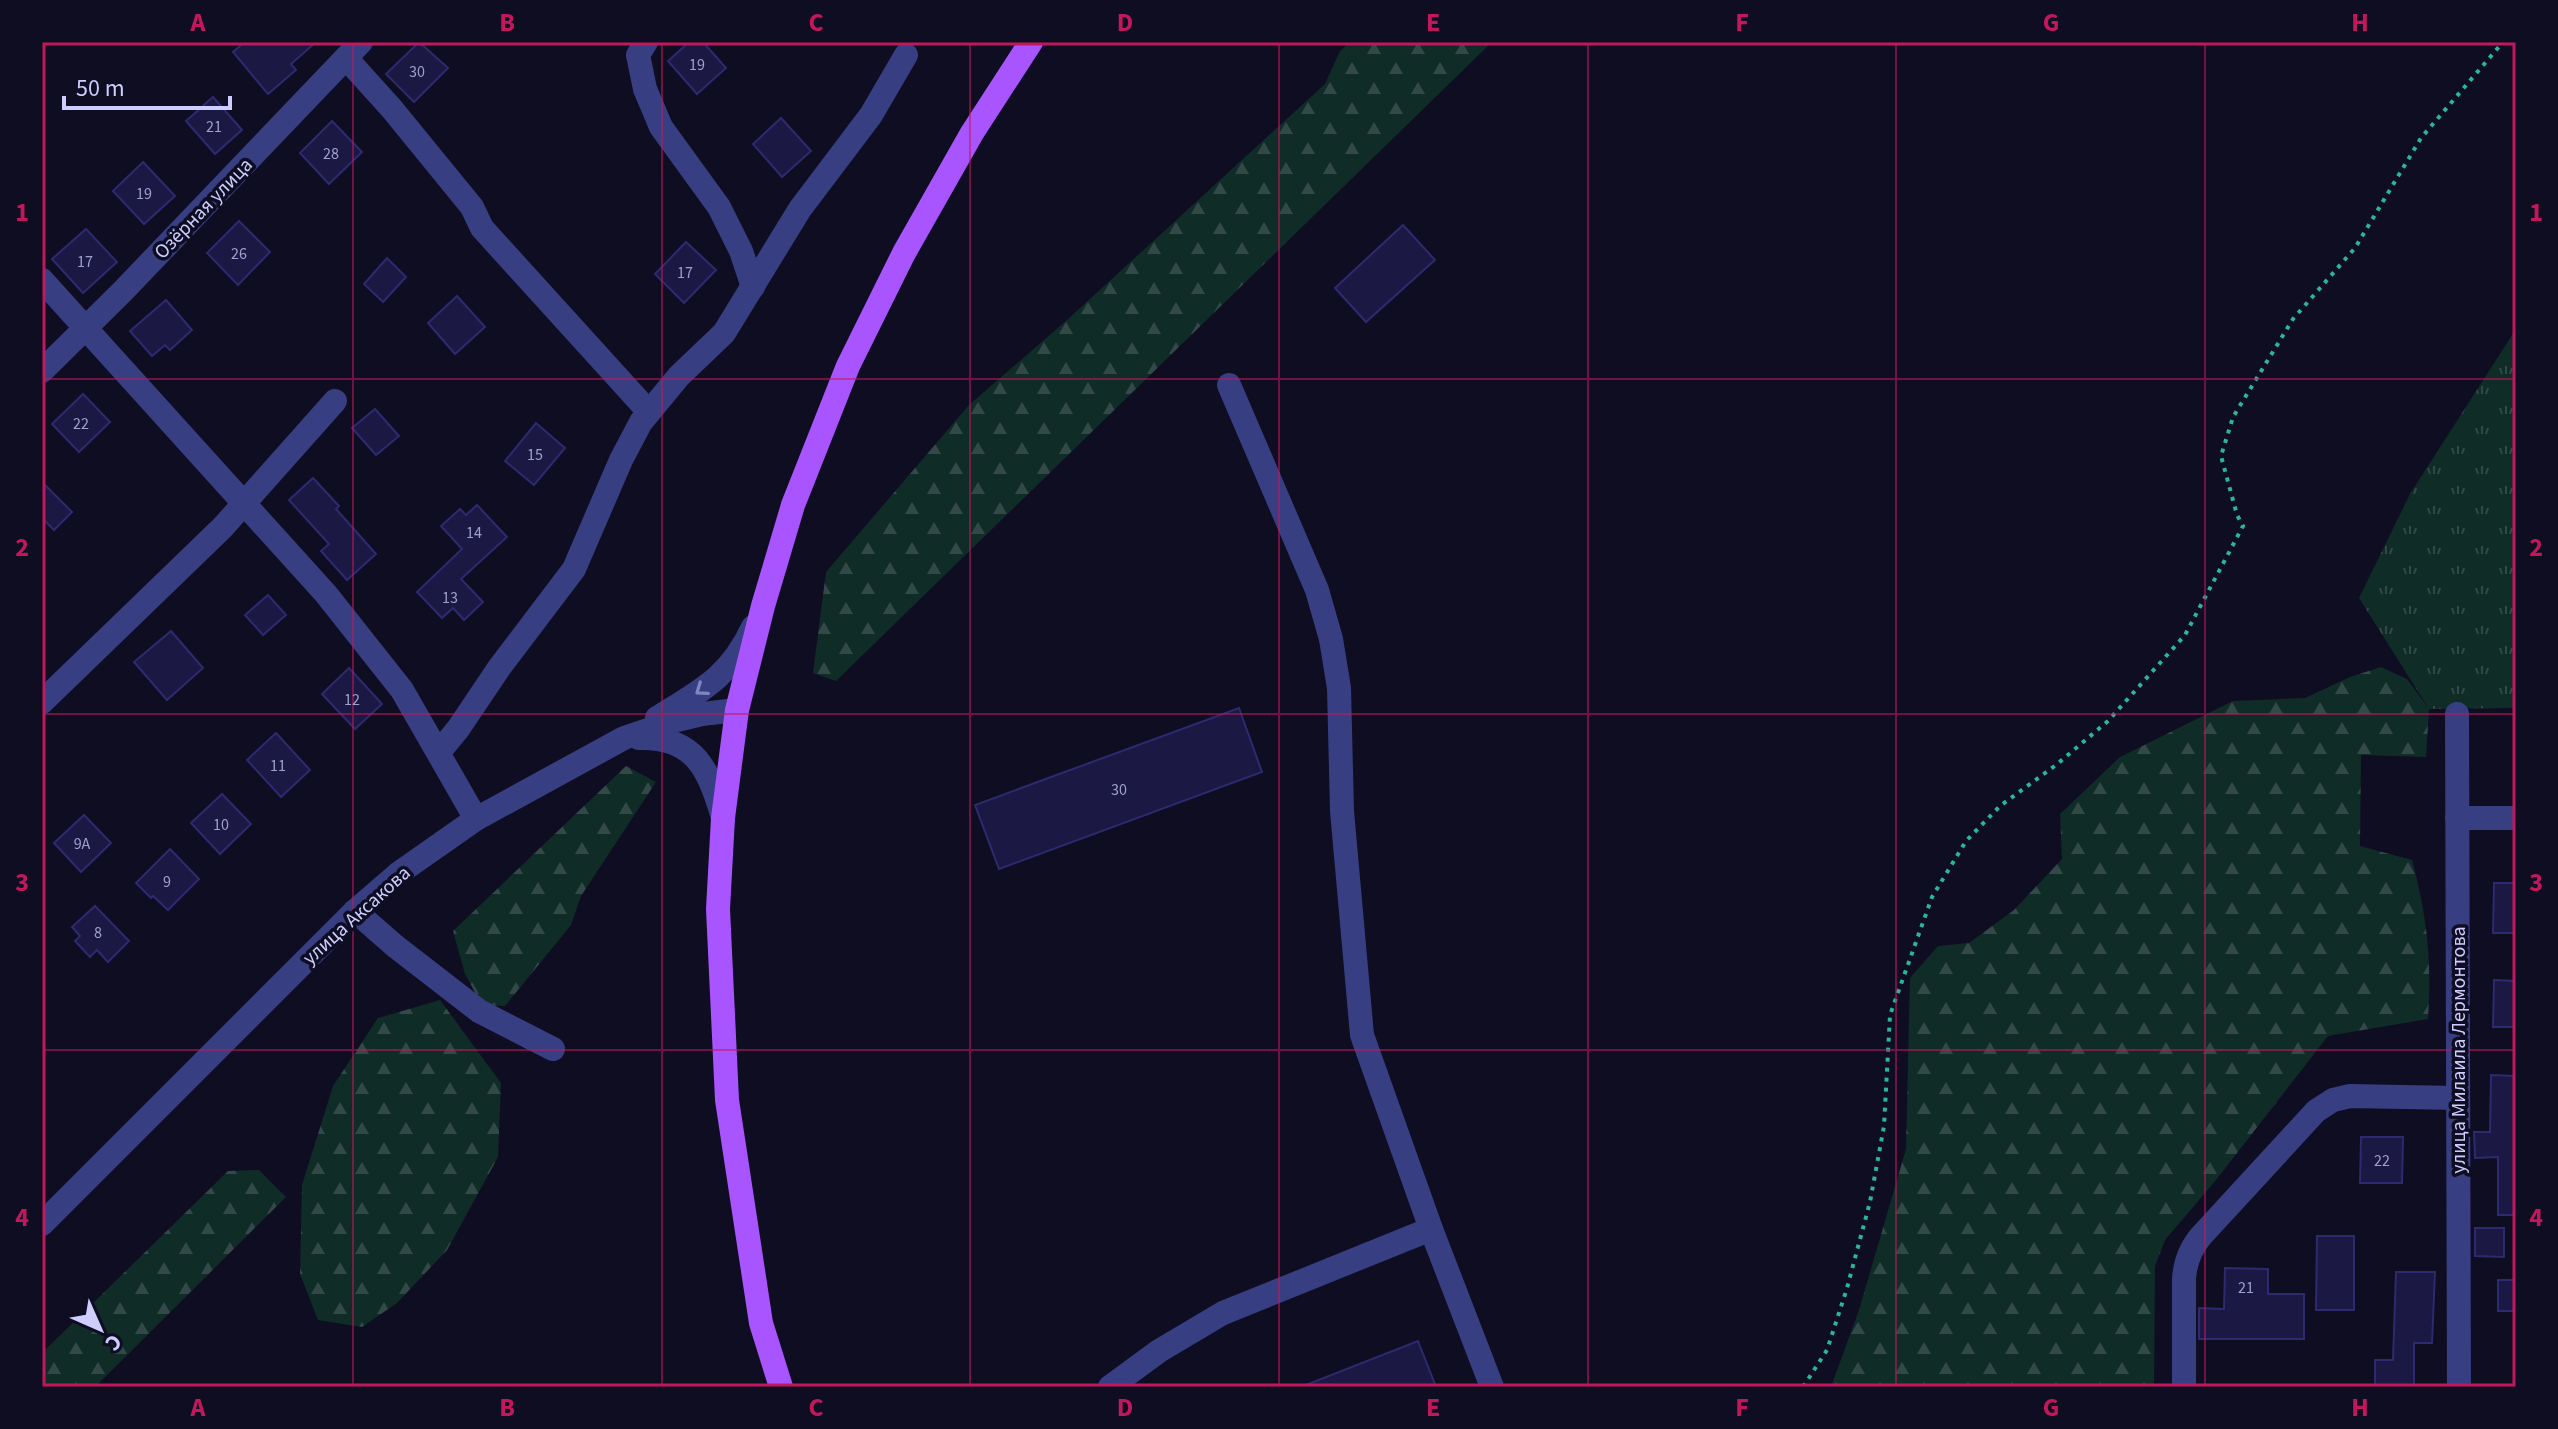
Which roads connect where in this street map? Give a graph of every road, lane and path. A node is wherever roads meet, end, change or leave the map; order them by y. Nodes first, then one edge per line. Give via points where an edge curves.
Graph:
1 (646, 42) edge
2 (1031, 42) edge
3 (2503, 42) edge
4 (354, 50) edge
5 (906, 55) dead end
6 (42, 280) edge
7 (753, 287) junction
8 (85, 328) junction
9 (42, 371) edge
10 (1229, 385) dead end
11 (335, 401) dead end
12 (649, 412) junction
13 (244, 505) junction
14 (763, 606) junction
15 (42, 702) edge
16 (737, 710) junction
17 (2457, 714) dead end
18 (624, 738) junction
19 (439, 752) junction
20 (723, 818) junction
21 (2457, 818) junction
22 (2516, 818) edge
23 (476, 819) junction
24 (355, 911) junction
25 (553, 1049) dead end
26 (2458, 1098) junction
27 (42, 1224) edge
28 (1431, 1229) junction
29 (781, 1387) edge
30 (1110, 1387) edge
31 (1492, 1387) edge
32 (1803, 1387) edge
33 (2184, 1387) edge
34 (2459, 1387) edge

1 - 7 street via 638,55 661,127 719,207
2 - 14 main road via 904,253 848,366 793,505
3 - 32 path via 2421,138 2355,248 2293,319 2233,417 2221,456 2243,526 2185,635 2108,721 2000,806 1966,841 1932,897 1890,1015 1884,1126 1870,1202 1827,1350
4 - 8 street, Озёрная улица
4 - 12 street via 392,109 472,207 482,228
5 - 7 street
6 - 8 street
7 - 12 street via 724,333
8 - 9 street, Озёрная улица
8 - 13 street
10 - 28 street via 1317,590 1331,639 1339,688 1342,811 1362,1035
11 - 13 street
12 - 19 street via 621,460 574,569
13 - 15 street
13 - 19 street via 326,594 402,690
14 - 16 main road
14 -> 18 street via 741,653 722,675
16 - 18 street, улица Аксакова via 677,720
16 - 20 main road
17 - 21 street, улица Милаила Лермонтова
18 - 20 street via 674,741 691,752 714,788
18 - 23 street, улица Аксакова
19 - 23 street
20 - 29 main road via 718,909 727,1100 761,1323
21 - 22 street
21 - 26 street, улица Милаила Лермонтова
23 - 24 street, улица Аксакова
24 - 25 street via 479,1011
24 - 27 street, улица Аксакова
26 - 33 street via 2350,1096 2316,1111 2191,1251 2184,1279
26 - 34 street, улица Милаила Лермонтова
28 - 30 street via 1223,1313
28 - 31 street

